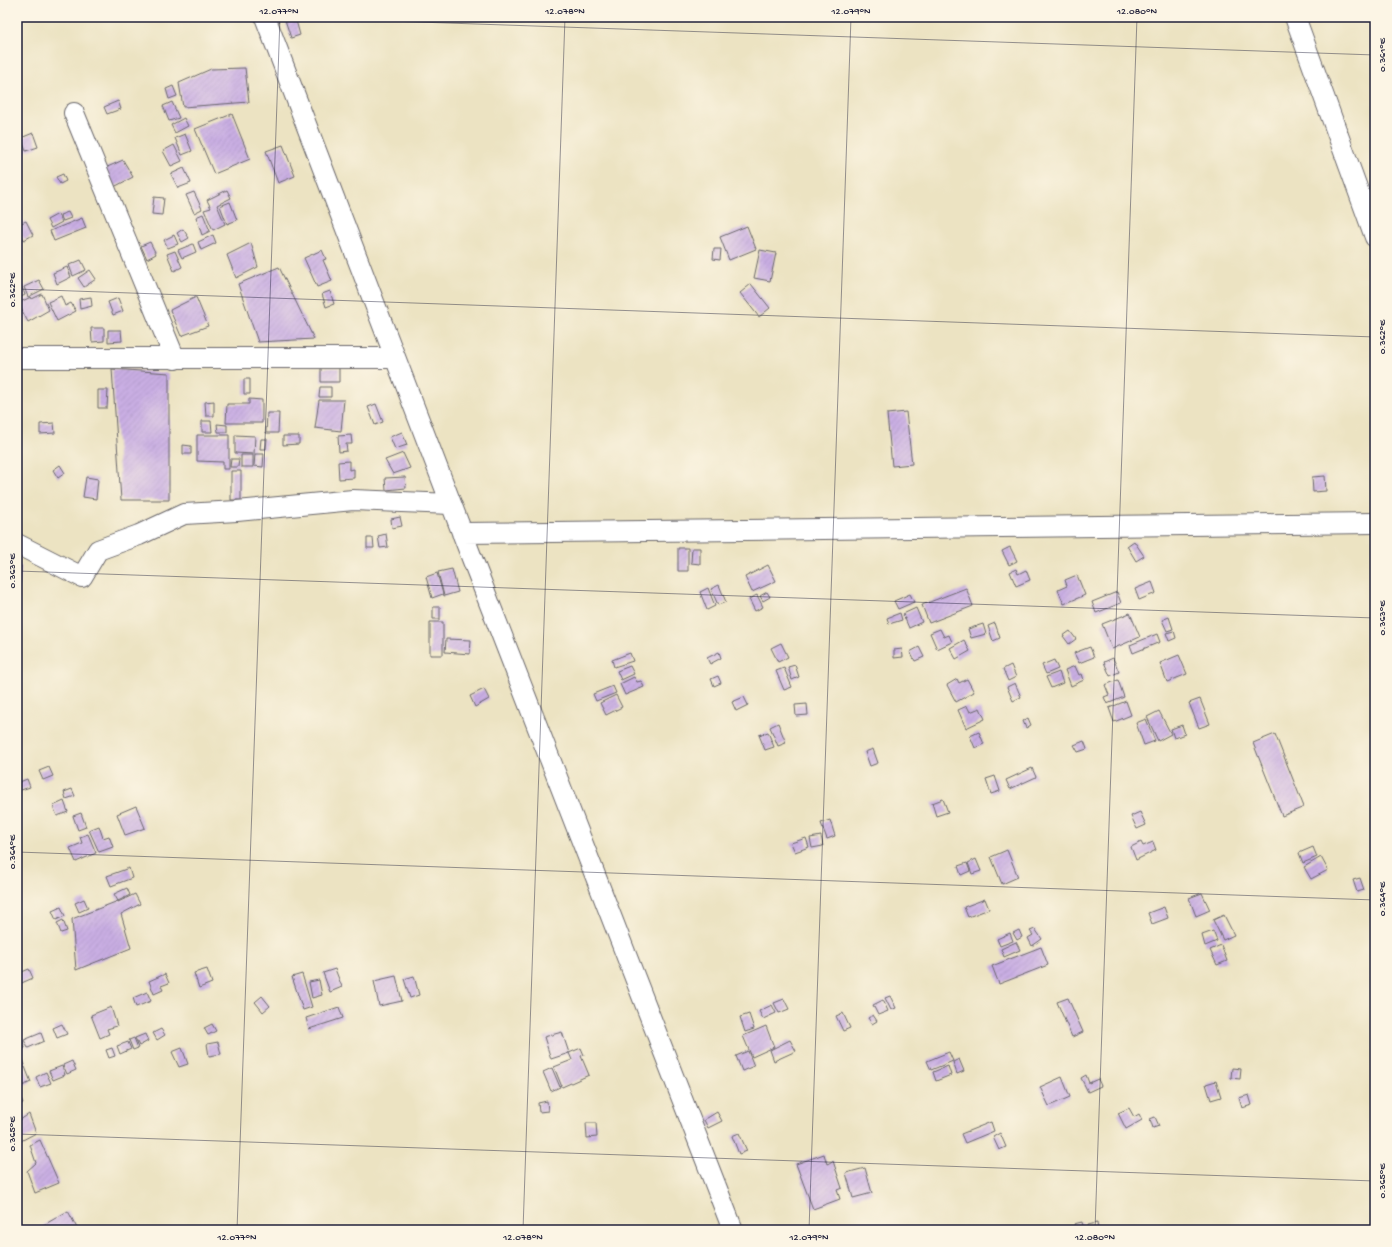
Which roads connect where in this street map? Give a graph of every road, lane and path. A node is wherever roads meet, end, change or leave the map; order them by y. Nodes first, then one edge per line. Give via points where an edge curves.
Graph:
1 (265, 17) edge
2 (1294, 17) edge
3 (74, 113) dead end
4 (1375, 237) edge
5 (17, 358) edge
6 (395, 358) junction
7 (175, 359) junction
8 (451, 504) junction
9 (1375, 523) edge
10 (462, 533) junction
11 (17, 544) edge
12 (733, 1230) edge

1 - 6 street
2 - 4 street
3 - 7 street
5 - 7 street
6 - 7 street
6 - 8 street
8 - 10 street
8 - 11 street via 353,500 184,514 98,550 82,577
9 - 10 street
10 - 12 street

